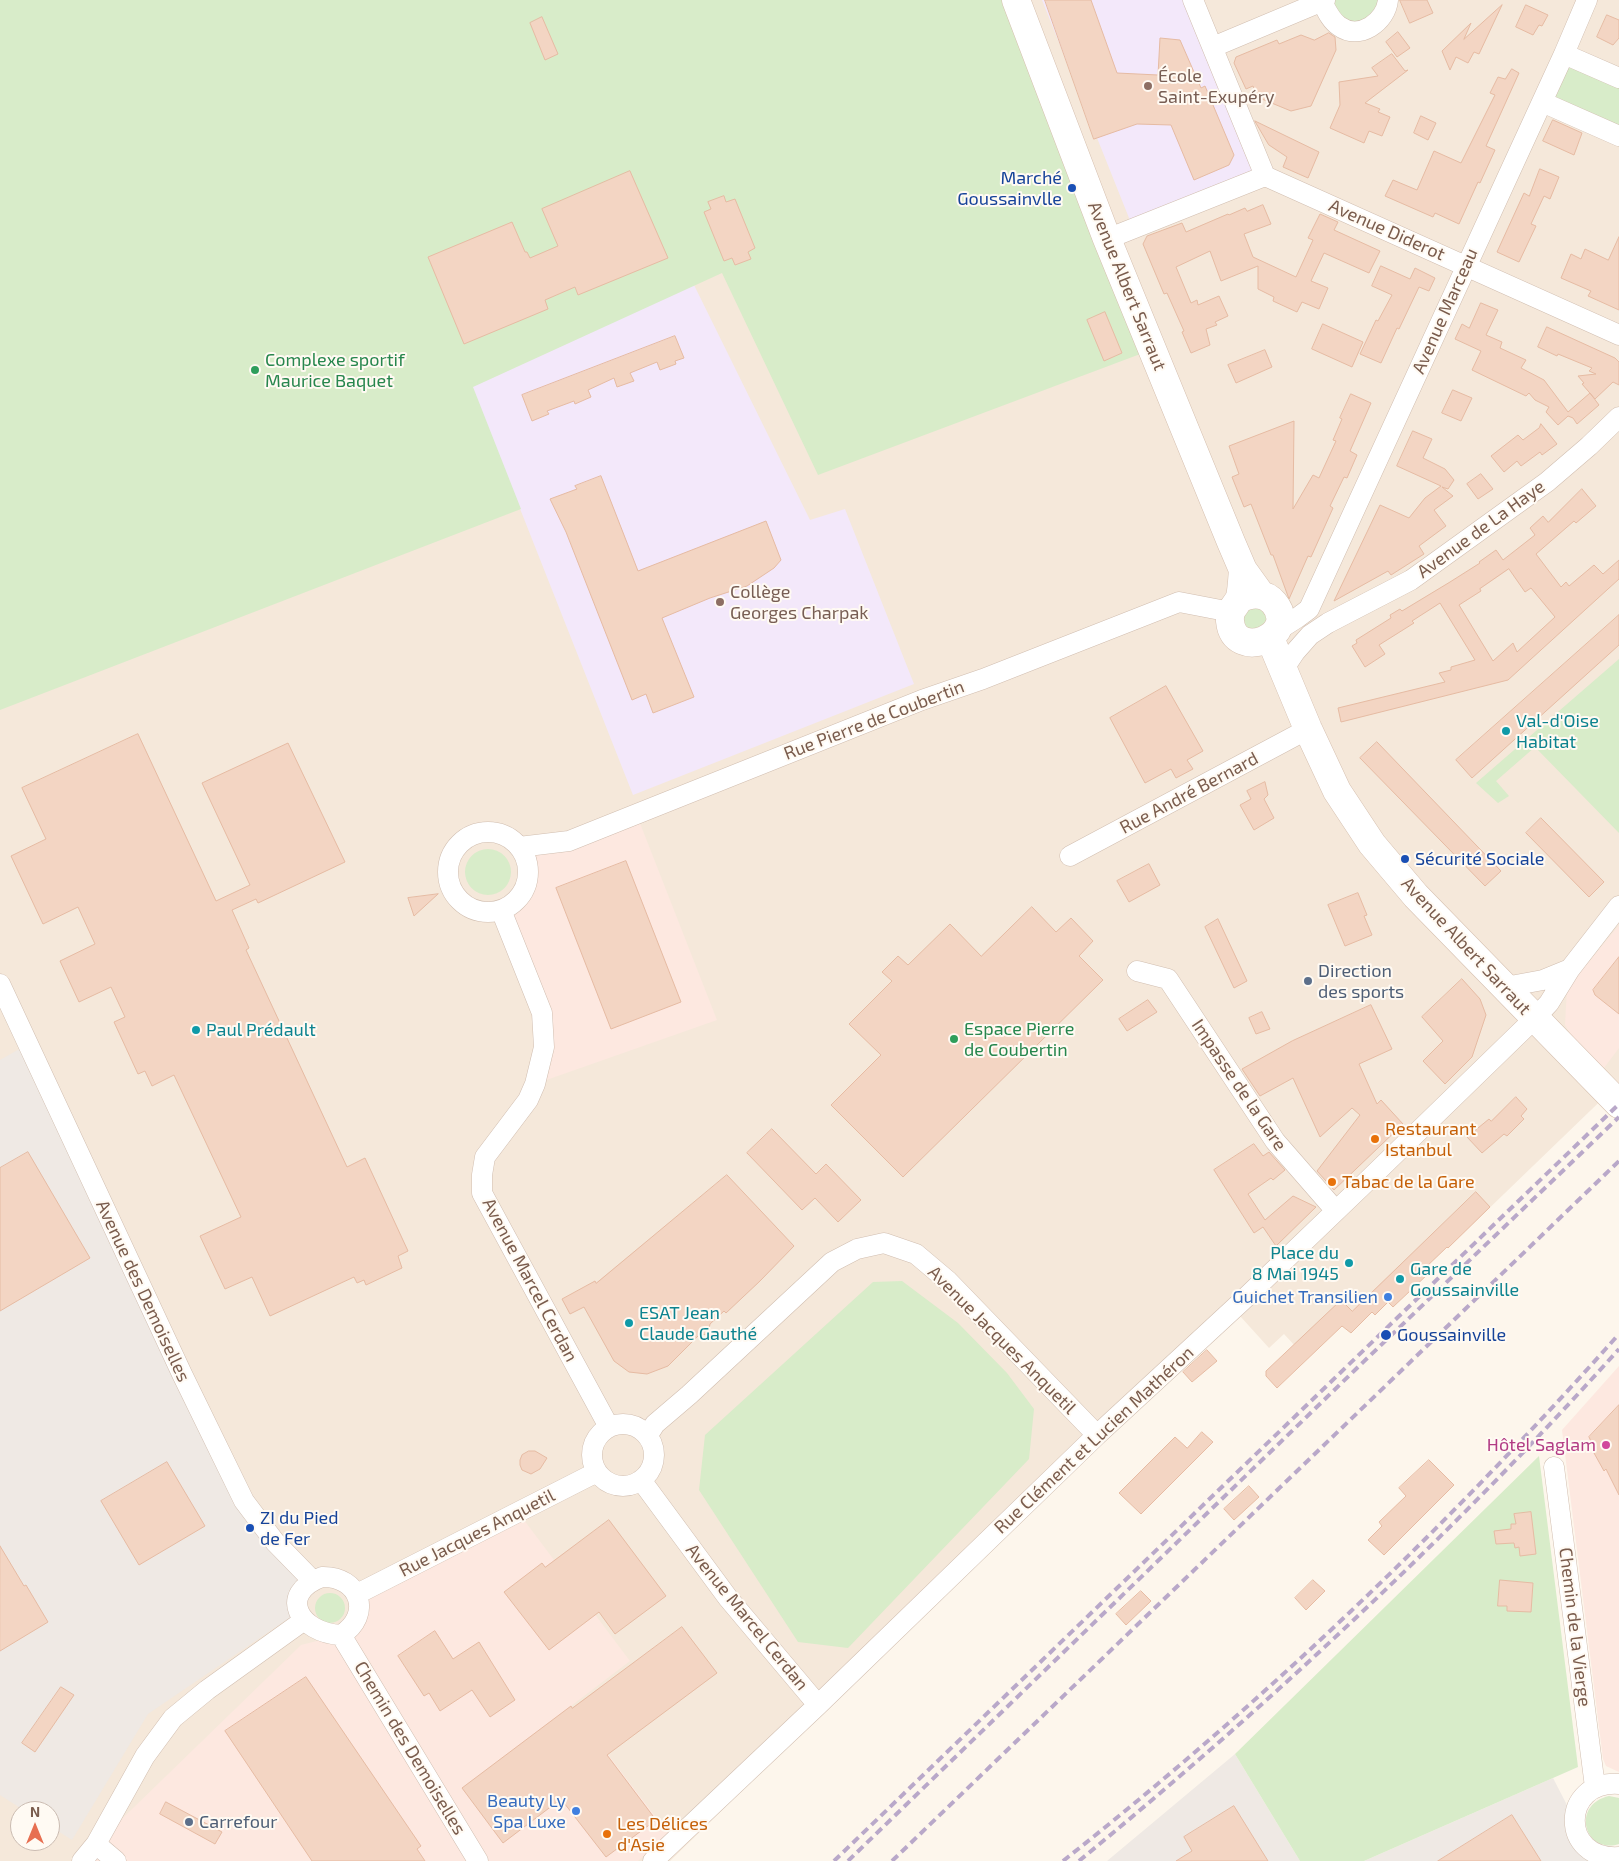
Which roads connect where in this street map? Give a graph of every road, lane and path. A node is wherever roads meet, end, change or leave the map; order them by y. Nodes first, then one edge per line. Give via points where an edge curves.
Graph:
1 (1016, 0) edge
2 (1193, 0) edge
3 (1323, 0) edge
4 (1388, 0) edge
5 (1586, 0) edge
6 (1213, 48) junction
7 (1564, 54) junction
8 (1619, 78) edge
9 (1542, 102) junction
10 (1619, 136) edge
11 (1265, 176) junction
12 (1107, 239) junction
13 (1467, 265) junction
14 (1619, 335) edge
15 (1619, 417) edge
16 (1270, 614) junction
17 (1328, 623) junction
18 (1283, 670) junction
19 (1308, 729) junction
20 (519, 847) junction
21 (1070, 856) dead end
22 (1619, 906) edge
23 (501, 910) junction
24 (1570, 969) junction
25 (1137, 971) dead end
26 (0, 984) edge
27 (1505, 987) junction
28 (1534, 1019) junction
29 (1619, 1104) edge
30 (1336, 1211) junction
31 (609, 1427) junction
32 (648, 1435) junction
33 (1097, 1435) junction
34 (1554, 1468) dead end
35 (597, 1472) junction
36 (641, 1480) junction
37 (313, 1581) junction
38 (357, 1594) junction
39 (303, 1621) junction
40 (341, 1635) junction
41 (818, 1705) junction
42 (1619, 1784) edge
43 (1596, 1787) junction
44 (96, 1844) junction
45 (1619, 1857) edge
46 (82, 1861) edge
47 (116, 1861) edge
48 (478, 1861) edge
49 (653, 1861) edge

1 - 12 street, Avenue Albert Sarraut
2 - 6 street
3 - 4 street via 1332,20 1350,31 1360,31 1378,23
3 - 6 street
5 - 7 street, Avenue Marceau
6 - 11 street
7 - 8 street
7 - 9 street, Avenue Marceau
9 - 10 street
9 - 13 street, Avenue Marceau
11 - 12 street
11 - 13 street, Avenue Diderot
12 - 16 street, Avenue Albert Sarraut via 1243,570
13 - 14 street, Avenue Diderot
13 - 16 street, Avenue Marceau
15 - 17 street, Avenue de La Haye via 1547,482 1419,574
16 - 17 street
16 - 18 street, Avenue Albert Sarraut
16 - 20 street, Rue Pierre de Coubertin via 1179,602 922,700 569,841
17 - 18 street, Avenue de La Haye via 1310,635
18 - 19 street, Avenue Albert Sarraut
19 - 21 street, Rue André Bernard
19 - 27 street, Avenue Albert Sarraut via 1337,791 1372,844 1416,896
20 - 23 street via 528,870 527,883 522,895
20 - 23 street via 509,838 484,832 461,842 449,864 451,888 466,906 477,911
22 - 24 street, Rue Clément et Lucien Mathéron
23 - 31 street, Avenue Marcel Cerdan via 542,1013 544,1047 528,1100 486,1157 482,1193
24 - 27 street via 1544,980
24 - 28 street, Rue Clément et Lucien Mathéron via 1549,1003
25 - 30 street, Impasse de la Gare via 1168,979 1275,1141
26 - 37 street, Avenue des Demoiselles via 244,1501 275,1542
27 - 28 street, Avenue Albert Sarraut
28 - 29 street, Avenue Albert Sarraut
28 - 30 street, Rue Clément et Lucien Mathéron
30 - 33 street, Rue Clément et Lucien Mathéron
31 - 32 street via 619,1423 630,1424
31 - 35 street via 594,1442 592,1452
32 - 33 street, Avenue Jacques Anquetil via 655,1424 832,1262 857,1249 884,1244 916,1254 948,1281
32 - 36 street via 655,1454 653,1464
33 - 41 street, Rue Clément et Lucien Mathéron
34 - 43 street, Chemin de la Vierge
35 - 36 street via 612,1484 622,1486
35 - 38 street, Rue Jacques Anquetil
36 - 41 street, Avenue Marcel Cerdan via 728,1598
37 - 38 street via 333,1576 343,1579
37 - 39 street via 298,1601 298,1612
38 - 40 street via 359,1614 349,1630
39 - 40 street via 320,1632
39 - 44 street via 173,1718 145,1756
40 - 48 street, Chemin des Demoiselles
41 - 49 street, Rue Clément et Lucien Mathéron
42 - 43 street
43 - 45 street via 1578,1803 1574,1827 1586,1848 1608,1858
44 - 46 street
44 - 47 street

